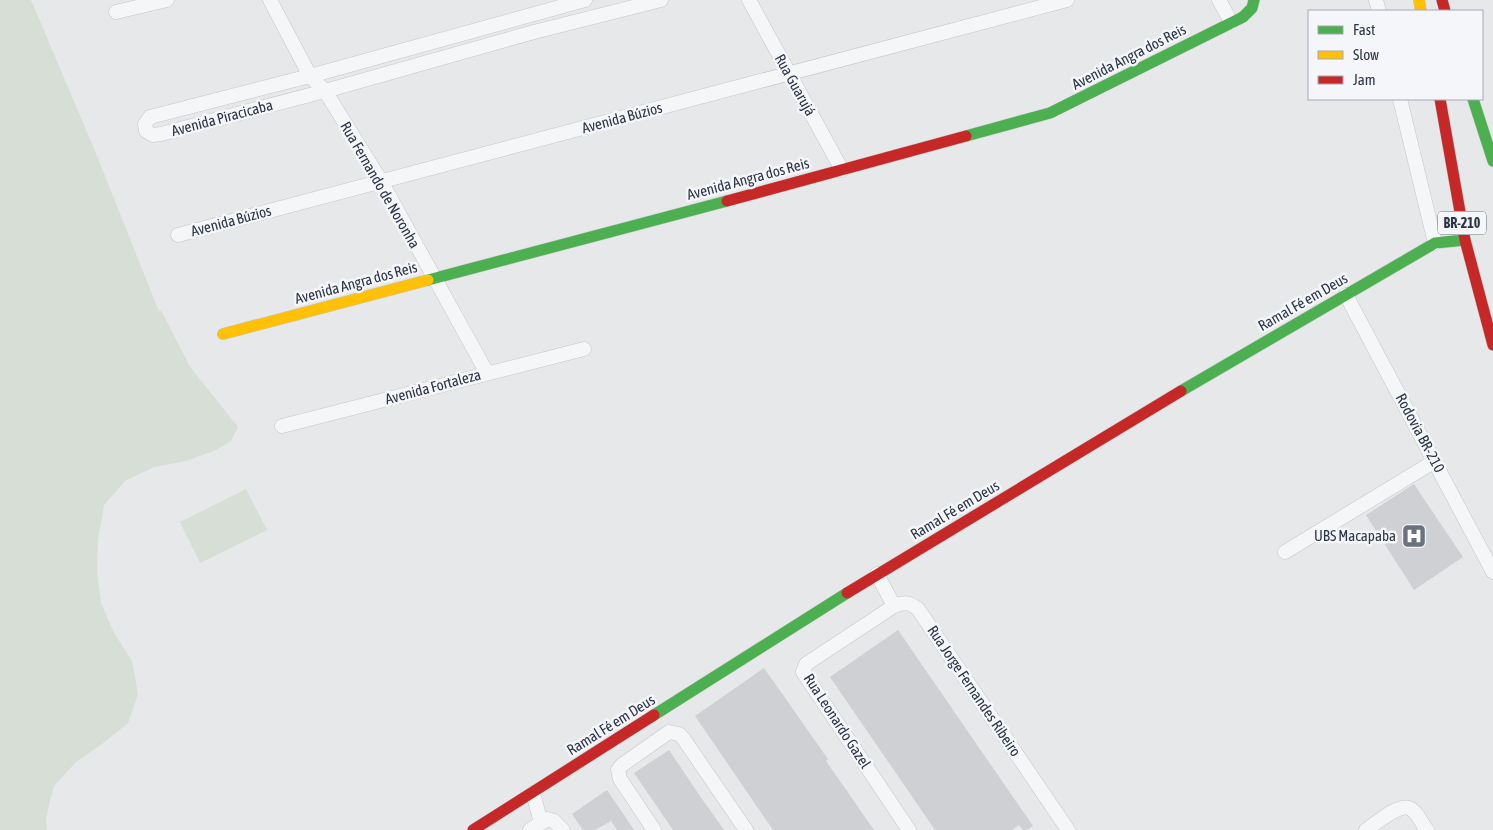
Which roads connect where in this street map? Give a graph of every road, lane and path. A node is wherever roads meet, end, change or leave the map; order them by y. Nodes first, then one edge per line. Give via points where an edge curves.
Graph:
1 (167, 0) edge
2 (270, 0) edge
3 (585, 0) edge
4 (661, 0) edge
5 (749, 0) edge
6 (1067, 0) edge
7 (1219, 0) edge
8 (1254, 0) edge
9 (116, 12) dead end
10 (1231, 22) junction
11 (789, 74) junction
12 (310, 76) junction
13 (325, 91) junction
14 (1400, 100) edge
15 (1440, 100) edge
16 (1473, 100) edge
17 (1493, 161) edge
18 (842, 170) junction
19 (381, 181) junction
20 (178, 235) dead end
21 (1465, 240) junction
22 (1435, 243) junction
23 (434, 277) junction
24 (1346, 294) junction
25 (223, 334) dead end
26 (1493, 345) edge
27 (584, 349) dead end
28 (487, 373) junction
29 (282, 426) dead end
30 (1435, 461) junction
31 (1286, 552) dead end
32 (1493, 572) edge
33 (877, 574) junction
34 (894, 606) junction
35 (657, 714) junction
36 (669, 732) junction
37 (533, 793) junction
38 (547, 826) edge
39 (473, 830) edge
40 (654, 830) edge
41 (746, 830) edge
42 (909, 830) edge
43 (1068, 830) edge
44 (1366, 830) edge
45 (1427, 830) edge

1 - 9 street
2 - 12 street, Rua Fernando de Noronha
3 - 12 street, Avenida Piracicaba
4 - 13 street, Avenida Piracicaba
5 - 11 street, Rua Guarujá
6 - 11 street, Avenida Búzios
7 - 10 street
8 - 10 street, Avenida Angra dos Reis via 1252,10
10 - 18 street, Avenida Angra dos Reis via 1050,113
11 - 18 street, Rua Guarujá
11 - 19 street, Avenida Búzios
12 - 13 street, Rua Fernando de Noronha
12 - 13 street, Avenida Piracicaba via 150,117 145,124 146,131 160,134
13 - 19 street, Rua Fernando de Noronha
14 - 22 street
15 - 21 street, BR-210
16 - 17 street
18 - 23 street, Avenida Angra dos Reis
19 - 20 street, Avenida Búzios
19 - 23 street, Rua Fernando de Noronha
21 - 22 street, Ramal Fé em Deus
21 - 26 street, BR-210
22 - 24 street, Ramal Fé em Deus
23 - 25 street, Avenida Angra dos Reis
23 - 28 street, Rua Fernando de Noronha
24 - 30 street, Rodovia BR-210
24 - 33 street, Ramal Fé em Deus
27 - 28 street, Avenida Fortaleza
28 - 29 street, Avenida Fortaleza
30 - 31 street
30 - 32 street, Rodovia BR-210
33 - 34 street
33 - 35 street, Ramal Fé em Deus
34 - 42 street, Rua Leonardo Gazel via 806,664 803,672
34 - 43 street, Rua Jorge Fernandes Ribeiro via 911,603 918,610
35 - 36 street
35 - 37 street, Ramal Fé em Deus
36 - 40 street via 618,770 618,776
36 - 41 street via 683,738
37 - 38 street
37 - 39 street, Ramal Fé em Deus
44 - 45 street via 1401,808 1409,808

